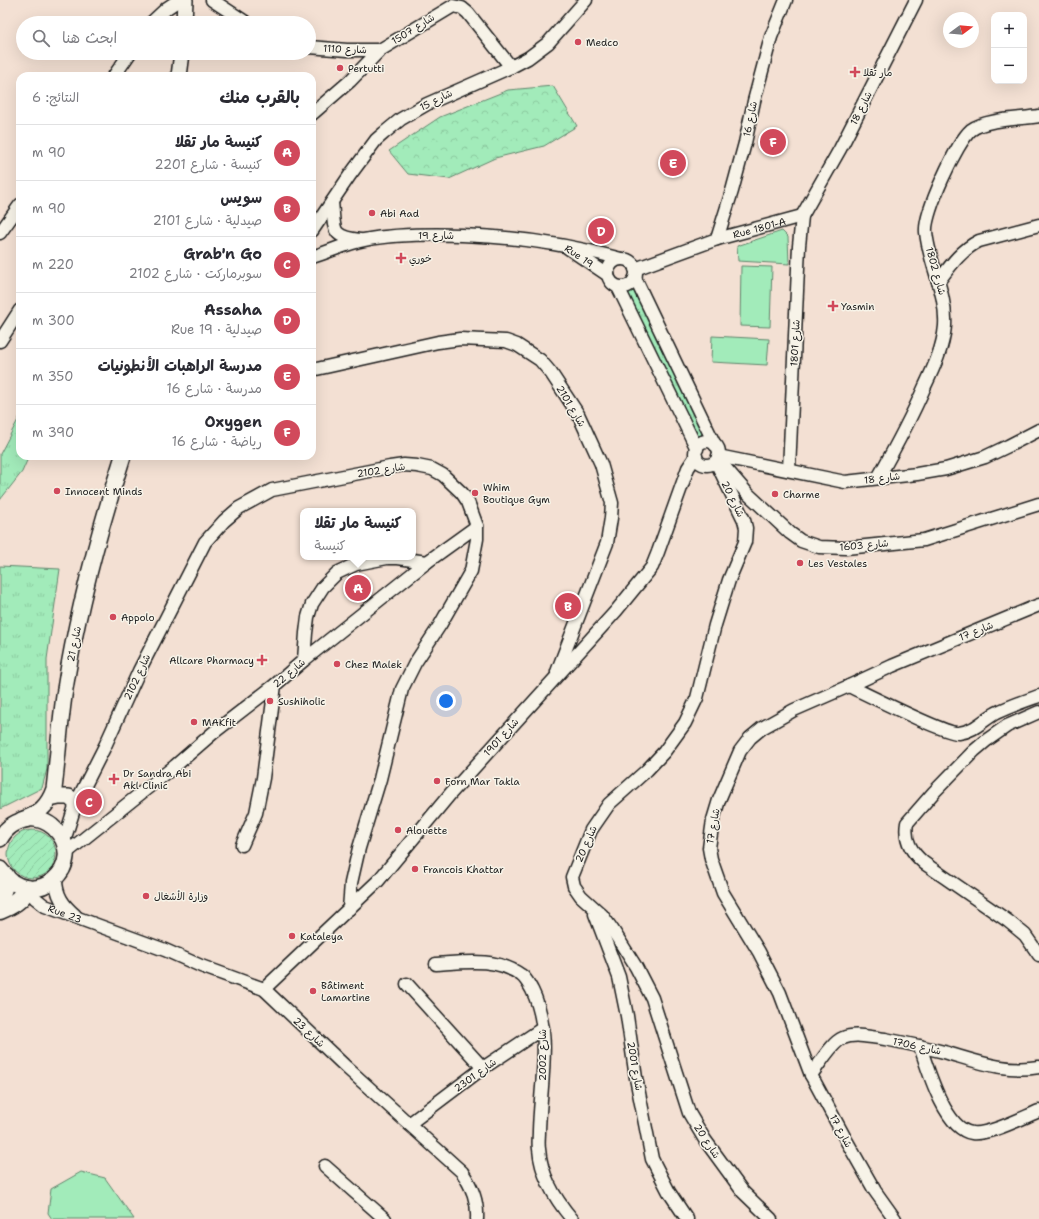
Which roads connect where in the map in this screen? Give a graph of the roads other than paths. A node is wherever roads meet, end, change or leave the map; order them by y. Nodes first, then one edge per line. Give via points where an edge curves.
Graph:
1 (179, 0) edge
2 (185, 0) edge
3 (212, 0) edge
4 (586, 0) edge
5 (786, 0) edge
6 (916, 0) edge
7 (158, 16) edge
8 (184, 16) edge
9 (236, 16) edge
10 (316, 48) edge
11 (380, 50) junction
12 (125, 60) edge
13 (181, 60) edge
14 (510, 67) junction
15 (117, 72) edge
16 (180, 72) edge
17 (316, 111) edge
18 (1039, 116) edge
19 (332, 202) junction
20 (16, 211) edge
21 (802, 216) junction
22 (316, 225) edge
23 (1039, 225) edge
24 (0, 233) edge
25 (717, 239) junction
26 (363, 240) junction
27 (562, 244) junction
28 (316, 256) edge
29 (621, 259) junction
30 (635, 274) junction
31 (608, 275) junction
32 (938, 282) junction
33 (618, 287) junction
34 (16, 316) edge
35 (0, 341) edge
36 (316, 369) edge
37 (1039, 430) edge
38 (696, 452) junction
39 (717, 456) junction
40 (122, 460) edge
41 (789, 470) junction
42 (878, 478) junction
43 (1039, 504) edge
44 (477, 526) junction
45 (377, 560) edge
46 (412, 560) edge
47 (427, 562) junction
48 (1039, 605) edge
49 (304, 660) junction
50 (554, 678) junction
51 (276, 685) junction
52 (849, 686) junction
53 (1039, 696) edge
54 (1039, 712) edge
55 (50, 800) junction
56 (76, 803) junction
57 (22, 820) junction
58 (2, 834) edge
59 (242, 846) dead end
60 (65, 847) junction
61 (2, 873) edge
62 (56, 879) junction
63 (28, 889) junction
64 (0, 896) edge
65 (593, 907) junction
66 (349, 909) junction
67 (0, 910) edge
68 (82, 920) junction
69 (1039, 955) edge
70 (436, 964) dead end
71 (407, 984) dead end
72 (264, 989) junction
73 (543, 1028) junction
74 (920, 1046) junction
75 (1039, 1067) edge
76 (483, 1068) junction
77 (811, 1075) junction
78 (1039, 1111) edge
79 (409, 1124) junction
80 (324, 1166) dead end
81 (384, 1219) edge
82 (477, 1219) edge
83 (572, 1219) edge
84 (687, 1219) edge
85 (771, 1219) edge
86 (895, 1219) edge

1 - 7 street
2 - 8 main road
3 - 9 street
4 - 14 street, شارع 15 via 548,43 528,58
5 - 25 street, شارع 16 via 771,37 736,178
6 - 21 street, شارع 18 via 840,149
10 - 11 street, شارع 1110
11 - 14 street, شارع 1507 via 439,13 456,6 468,13
11 - 17 street, شارع 1507
12 - 15 street
13 - 16 main road
14 - 19 street, شارع 15 via 445,95 401,119 376,140
18 - 32 street, شارع 1802 via 987,123 972,130 961,143 938,190 926,230
19 - 22 street, شارع 15
19 - 26 street via 334,229 339,235 349,239
20 - 24 street
21 - 25 street, Rue 1801-A
21 - 41 street, شارع 1801
23 - 32 street via 971,245 959,254
25 - 30 street, Rue 1801-A
26 - 27 street, شارع 19 via 396,235 436,234 491,236
26 - 28 street, شارع 19
27 - 29 street, Rue 19
27 - 31 street, Rue 19
29 - 30 street via 630,262
29 - 31 street via 613,263
30 - 33 street via 630,285
30 - 39 street, شارع 20
31 - 33 street via 611,283
32 - 42 street, شارع 1802 via 944,301 945,327 938,358 908,425
33 - 38 street
34 - 35 street
36 - 50 street, شارع 2101 via 460,339 506,341 540,360 551,372 585,429 601,464 612,503 607,543
37 - 42 street, شارع 18 via 985,457 946,469
38 - 39 street via 703,464 711,464
38 - 39 street via 698,446 709,442
38 - 50 street, شارع 1901 via 652,567 599,632
39 - 41 street, شارع 18
39 - 43 street, شارع 1603 via 748,493 790,533 819,547 846,548 924,540
39 - 65 street, شارع 20 via 744,520 745,542 729,580 715,625 697,698 685,723 647,770 608,804 591,830 572,877 574,886
40 - 55 main road, شارع 21 via 76,635 61,716 54,789
41 - 42 street, شارع 18 via 845,482
44 - 47 street, شارع 22
44 - 56 street, شارع 2102 via 473,512 462,493 443,475 417,466 404,465 272,490 239,508 205,542 139,671
44 - 66 street, شارع 2102 via 471,572 415,663 402,689 380,780 359,848 351,884
45 - 49 street via 356,564 338,573 323,587 312,604 308,617
46 - 47 street
47 - 49 street, شارع 22
48 - 52 street, شارع 17
49 - 51 street, شارع 22
50 - 66 street, شارع 1901 via 451,793 378,881
51 - 59 street via 256,813
51 - 60 street, شارع 22 via 175,766
52 - 53 street via 957,733 975,728 995,713
52 - 77 street, شارع 17 via 794,710 750,738 740,751 719,800 710,837 711,859 723,893 759,952 780,993
54 - 69 street via 1007,726 979,747 925,802 907,822 906,828 908,844 916,857 1008,921 1025,936
55 - 56 main road via 59,796 69,797
55 - 57 main road via 38,813
56 - 60 street, شارع 2102
57 - 58 main road
57 - 60 main road via 42,820 55,828
60 - 62 main road via 65,863
61 - 63 main road via 15,884
61 - 64 highway via 4,886
62 - 63 main road via 48,885
62 - 68 street, Rue 23 via 61,901
63 - 67 highway via 15,903
63 - 68 street, Rue 23 via 45,906
65 - 84 street, شارع 2001 via 618,977 652,1159
65 - 85 street, شارع 20 via 612,929 652,998 689,1112 705,1140 743,1192
66 - 72 street, شارع 1901
68 - 72 street, شارع 23
70 - 73 street, شارع 2002 via 477,961 496,964 517,972 523,976 536,998
71 - 76 street
72 - 79 street, شارع 23
73 - 76 street, شارع 2301
73 - 83 street, شارع 2002 via 539,1149 544,1174 550,1187
74 - 75 street, شارع 1706 via 1004,1068
74 - 77 street, شارع 1706 via 872,1037 841,1038
74 - 78 street via 935,1090 945,1110 966,1132 987,1132
76 - 79 street, شارع 2301
77 - 86 street, شارع 17 via 875,1191
79 - 82 street, شارع 23 via 462,1172 474,1195
80 - 81 street

